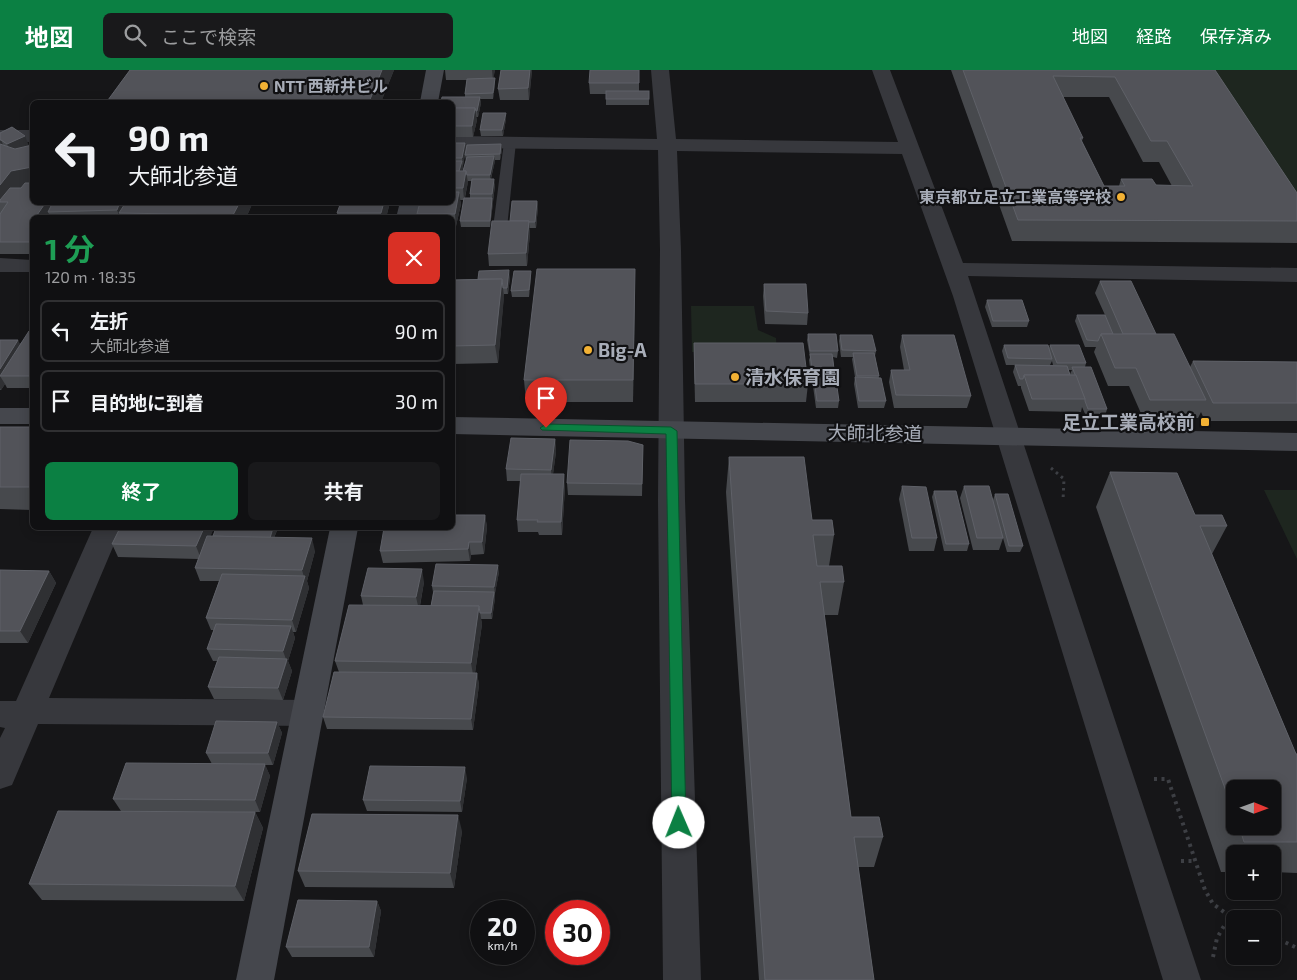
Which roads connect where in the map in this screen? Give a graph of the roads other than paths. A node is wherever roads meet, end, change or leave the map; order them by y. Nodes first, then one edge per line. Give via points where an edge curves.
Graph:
1 (435, 70) edge
2 (660, 70) edge
3 (881, 70) edge
4 (429, 100) edge
5 (0, 136) edge
6 (30, 136) edge
7 (455, 142) edge
8 (510, 142) junction
9 (668, 144) junction
10 (910, 148) junction
11 (500, 228) edge
12 (0, 265) edge
13 (30, 266) edge
14 (953, 269) junction
15 (1294, 280) edge
16 (0, 416) edge
17 (30, 416) edge
18 (455, 425) edge
19 (671, 431) junction
20 (1008, 435) junction
21 (1297, 442) edge
22 (106, 530) edge
23 (344, 530) edge
24 (308, 712) junction
25 (18, 713) edge
26 (0, 776) edge
27 (1192, 970) edge
28 (255, 980) edge
29 (682, 980) edge

1 - 4 street
2 - 9 street
3 - 10 street
5 - 6 street
7 - 8 street
8 - 9 street
8 - 11 lane
9 - 10 street
9 - 19 street
10 - 14 street
12 - 13 street
14 - 15 street
14 - 20 street
16 - 17 street
18 - 19 street, 大師北参道
19 - 20 street, 大師北参道
19 - 29 street
20 - 21 street, 大師北参道
20 - 27 street
22 - 25 street
23 - 24 street
24 - 25 street
24 - 28 street
25 - 26 street

